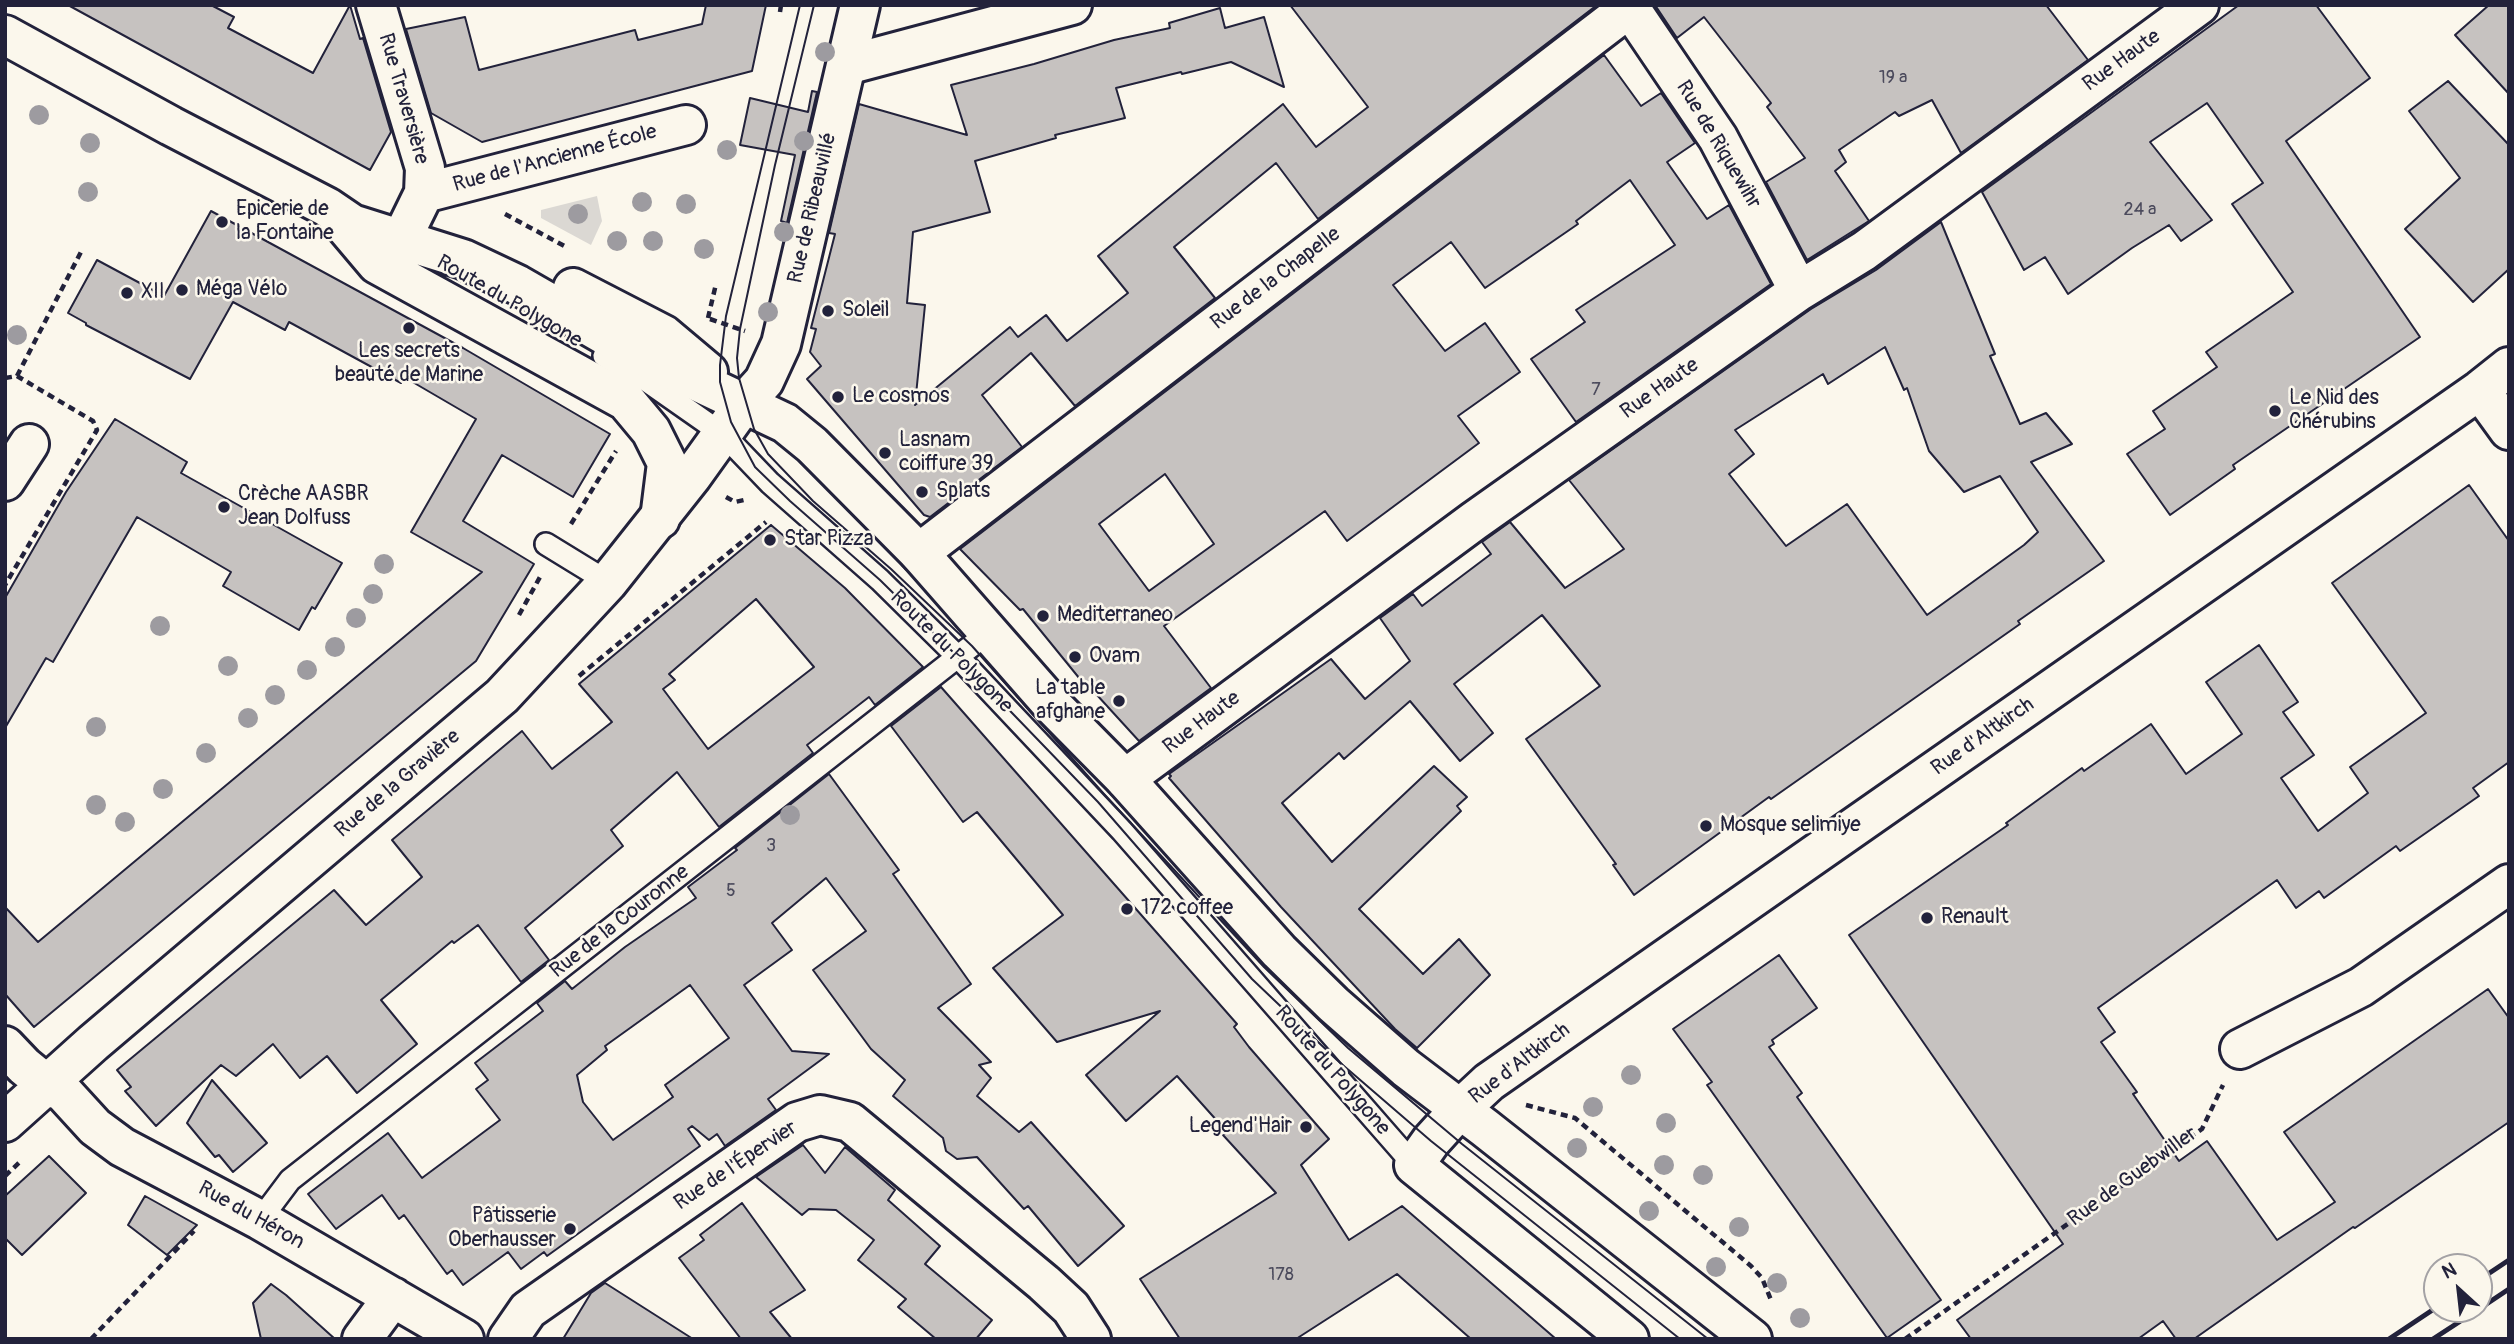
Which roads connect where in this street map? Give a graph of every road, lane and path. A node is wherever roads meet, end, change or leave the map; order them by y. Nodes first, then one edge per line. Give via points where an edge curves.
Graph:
1 (376, 5) edge
2 (860, 5) edge
3 (1072, 5) edge
4 (2199, 5) edge
5 (1630, 6) edge
6 (5, 35) edge
7 (847, 65) junction
8 (686, 125) dead end
9 (331, 209) junction
10 (413, 217) junction
11 (83, 248) dead end
12 (716, 284) dead end
13 (1799, 290) junction
14 (698, 316) dead end
15 (708, 318) junction
16 (755, 334) dead end
17 (17, 376) dead end
18 (2495, 378) edge
19 (745, 402) junction
20 (2509, 430) edge
21 (724, 435) junction
22 (29, 444) dead end
23 (620, 445) dead end
24 (5, 481) edge
25 (660, 519) junction
26 (551, 547) joint
27 (919, 553) junction
28 (608, 582) junction
29 (988, 633) junction
30 (959, 658) junction
31 (1125, 779) junction
32 (2509, 884) edge
33 (5, 1046) edge
34 (2240, 1049) joint
35 (1489, 1082) junction
36 (46, 1084) junction
37 (1460, 1109) junction
38 (5, 1122) edge
39 (1414, 1165) junction
40 (223, 1200) junction
41 (260, 1220) junction
42 (393, 1297) junction
43 (1772, 1303) dead end
44 (1086, 1337) edge
45 (92, 1339) edge
46 (362, 1339) edge
47 (464, 1339) edge
48 (508, 1339) edge
49 (1629, 1339) edge
50 (1752, 1339) edge
51 (1905, 1339) edge

1 - 10 street, Rue Traversière via 425,169
2 - 7 street, Rue de Ribeauvillé
3 - 7 street
4 - 13 street, Rue Haute via 1864,251
5 - 13 street, Rue de Riquewihr via 1718,138
5 - 27 street, Rue de la Chapelle
6 - 9 street, Route du Polygone
7 - 19 street, Rue de Ribeauvillé via 781,344 764,381
8 - 10 street, Rue de l'Ancienne École
9 - 10 street, Route du Polygone via 365,207
9 - 25 street, Route du Polygone via 377,264 626,401 651,431 667,463
10 - 19 street, Route du Polygone via 479,238 664,335
10 - 21 lane, Route du Polygone
11 - 17 path
12 - 15 path
13 - 31 street, Rue Haute via 1474,521
14 - 15 path
15 - 16 path
18 - 20 street
18 - 35 street, Rue d'Altkirch
19 - 21 street, Rue de la Gravière
19 - 27 street, Route du Polygone via 785,423 812,445
21 - 25 street, Rue de la Gravière
21 - 30 lane, Route du Polygone
22 - 24 street
23 - 26 path
25 - 28 street, Rue de la Gravière
26 - 28 lane
27 - 29 street, Route du Polygone
28 - 36 street, Rue de la Gravière via 502,696
29 - 30 lane, Rue de la Couronne
29 - 31 street, Route du Polygone
30 - 39 lane, Route du Polygone via 1122,831
30 - 41 lane, Rue de la Couronne via 290,1180
31 - 37 street, Route du Polygone via 1279,951 1406,1068
32 - 34 street via 2361,987
33 - 36 street, Rue du Héron
34 - 51 path, Rue de Guebwiller via 2202,1129
35 - 37 street, Rue d'Altkirch
35 - 43 path via 1517,1103 1575,1118 1751,1266 1762,1278
36 - 38 street, Rue de la Gravière
36 - 40 street, Rue du Héron via 63,1092 95,1127 122,1147
37 - 39 street
37 - 50 street, Route du Polygone
39 - 49 street, Route du Polygone
40 - 41 street, Rue du Héron
40 - 45 path
41 - 42 street, Rue du Héron
42 - 46 street
42 - 47 street, Rue du Héron
44 - 48 street, Rue de l'Épervier via 1071,1308 1044,1283 850,1122 820,1115 797,1122 528,1310

